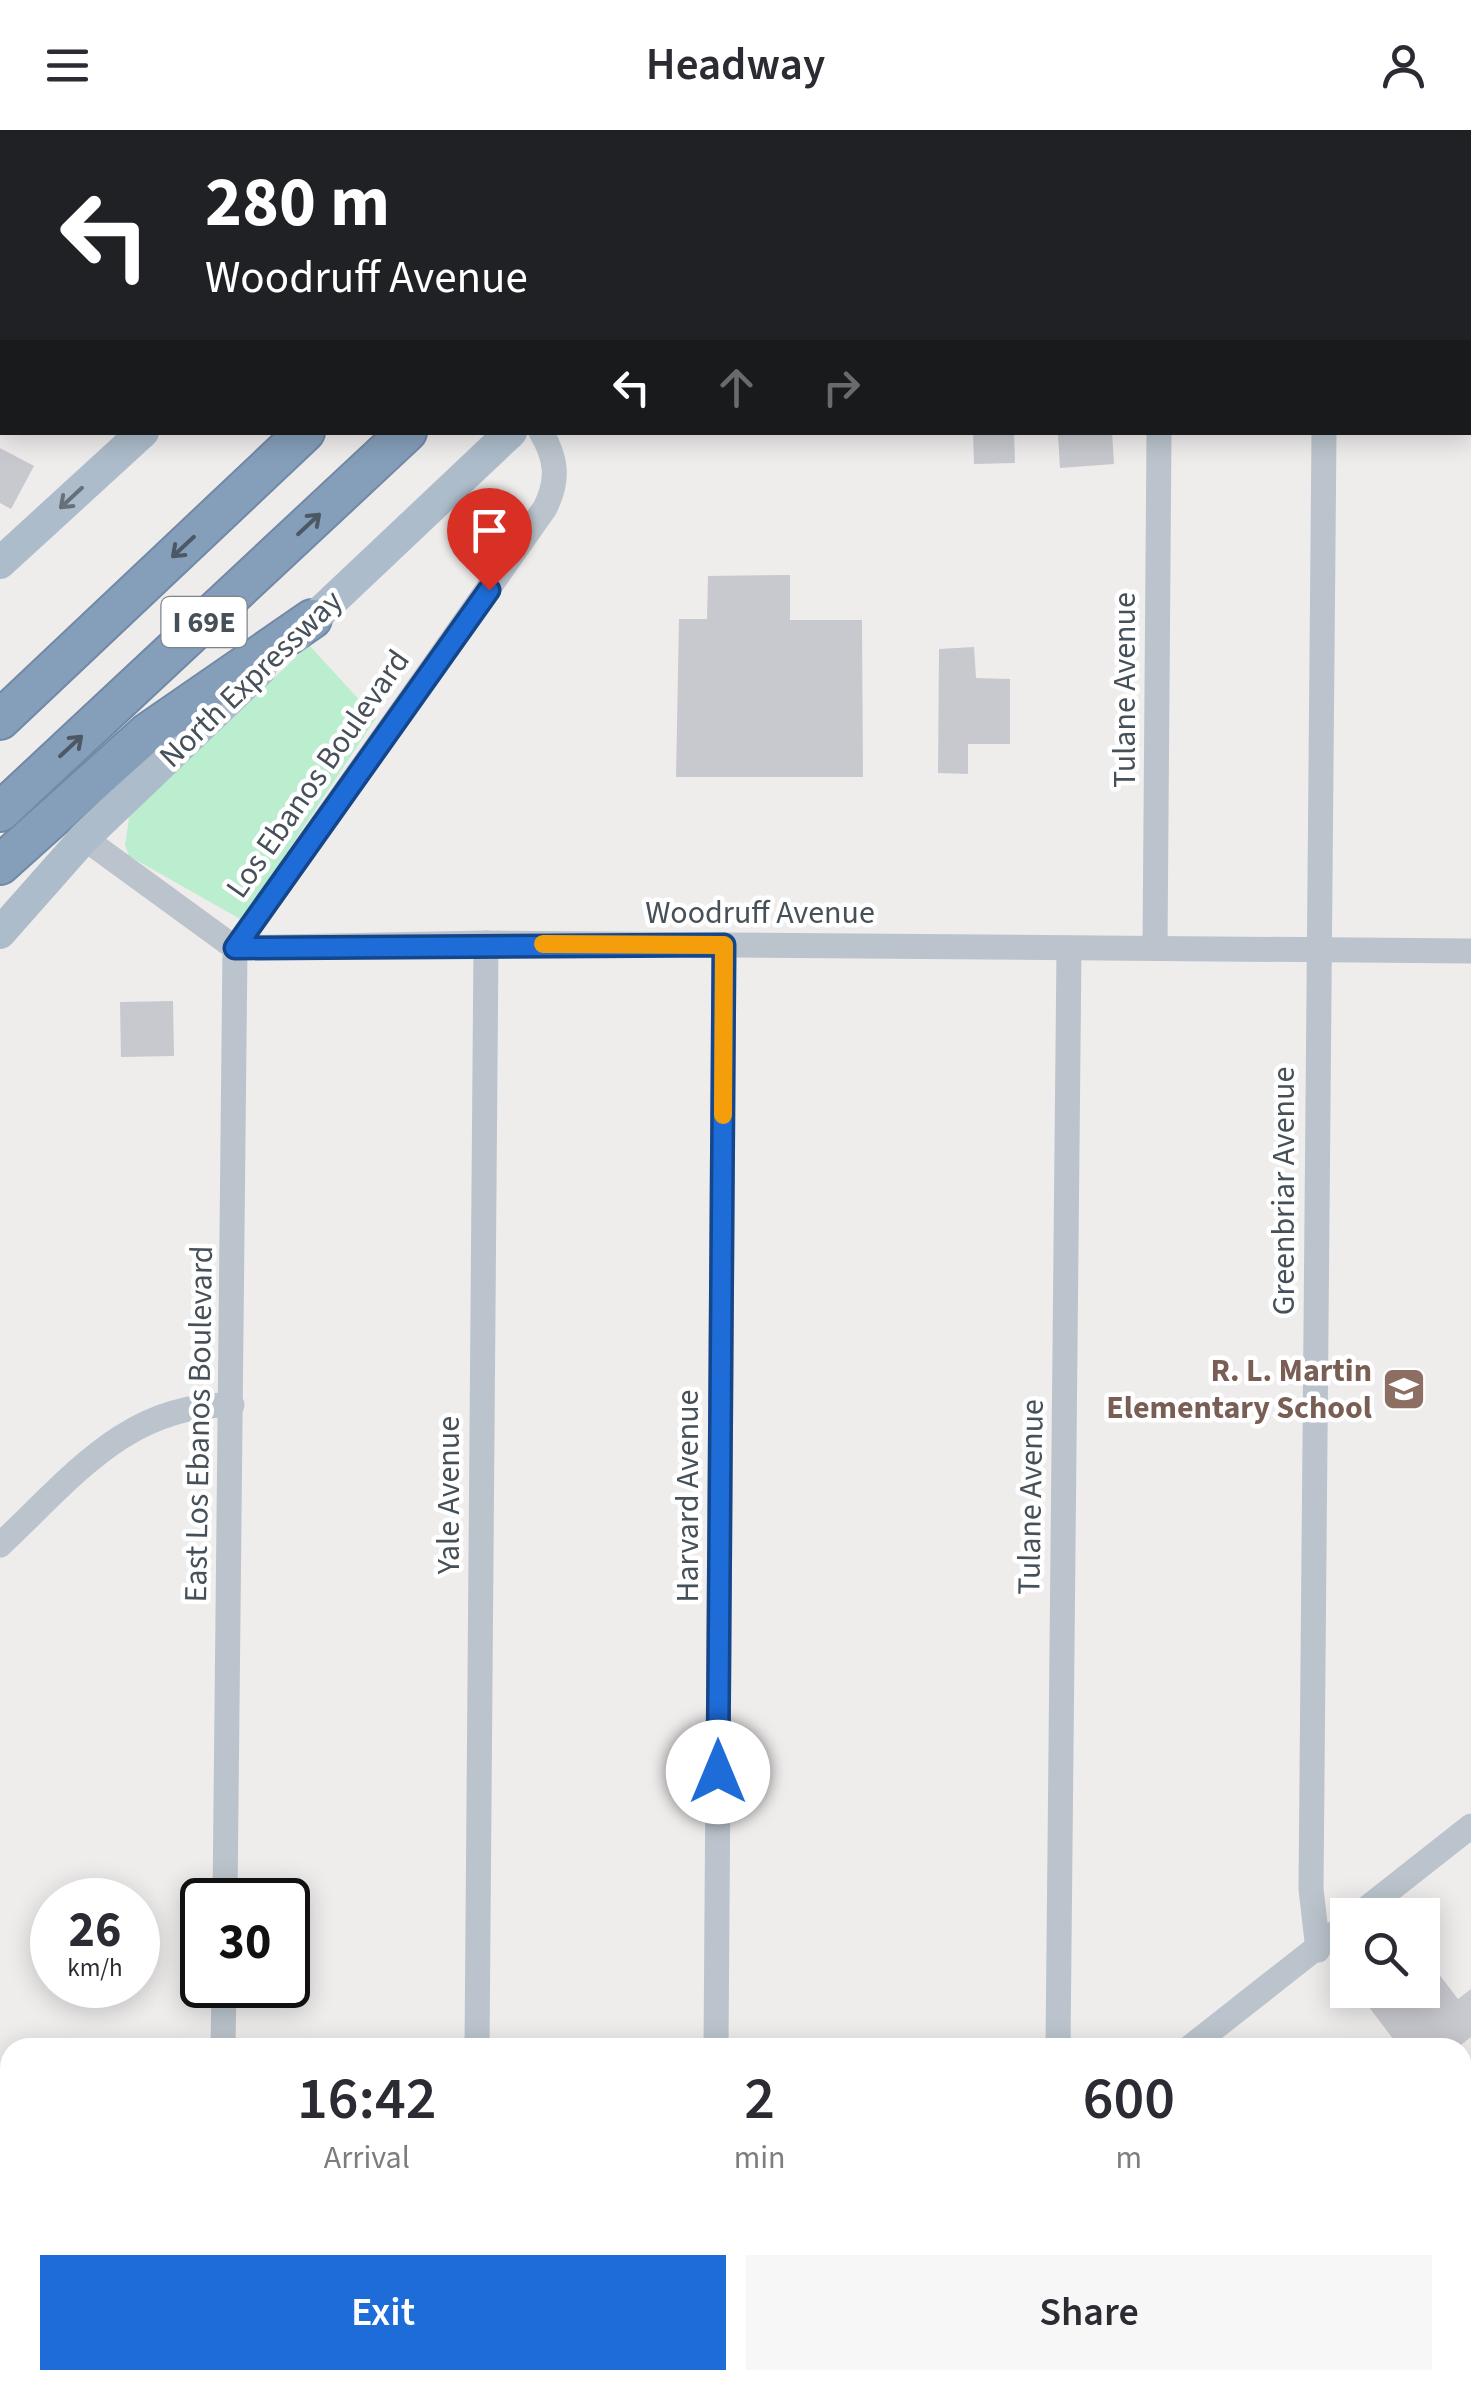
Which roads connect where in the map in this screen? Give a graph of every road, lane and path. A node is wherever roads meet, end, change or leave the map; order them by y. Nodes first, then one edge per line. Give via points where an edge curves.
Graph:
1 (139, 435) edge
2 (303, 435) edge
3 (404, 435) edge
4 (508, 435) edge
5 (543, 435) edge
6 (1160, 435) edge
7 (1324, 435) edge
8 (0, 563) edge
9 (312, 620) junction
10 (0, 720) edge
11 (0, 812) edge
12 (84, 838) junction
13 (0, 865) edge
14 (0, 933) edge
15 (486, 943) junction
16 (724, 945) junction
17 (235, 948) junction
18 (1070, 948) junction
19 (1155, 948) junction
20 (1319, 950) junction
21 (1471, 952) edge
22 (232, 1405) junction
23 (0, 1545) edge
24 (1471, 1826) edge
25 (225, 1878) edge
26 (1380, 1898) edge
27 (1330, 1939) edge
28 (1318, 1950) junction
29 (224, 2008) edge
30 (223, 2038) edge
31 (477, 2038) edge
32 (716, 2038) edge
33 (1058, 2038) edge
34 (1202, 2038) edge

1 -> 8 main road
2 -> 10 highway, I 69E
11 -> 3 highway, I 69E
4 - 9 main road, North Expressway
5 - 17 street, Los Ebanos Boulevard via 554,454 556,487 545,508
6 - 19 street, Tulane Avenue
7 - 20 street, Greenbriar Avenue
9 - 12 main road, North Expressway
9 - 13 highway via 146,733
12 - 14 main road, North Expressway
12 - 17 street
15 - 16 street, Woodruff Avenue
15 - 17 street, Woodruff Avenue
15 - 31 street, Yale Avenue
16 - 18 street, Woodruff Avenue
16 - 32 street, Harvard Avenue
17 - 22 street, East Los Ebanos Boulevard
18 - 19 street, Woodruff Avenue
18 - 33 street, Tulane Avenue
19 - 20 street, Woodruff Avenue
20 - 21 street, Woodruff Avenue
20 - 28 street, Greenbriar Avenue via 1311,1889
22 - 23 street via 170,1412 129,1429
22 - 25 street, East Los Ebanos Boulevard
24 - 26 street
27 - 28 street
28 - 34 street
29 - 30 street

